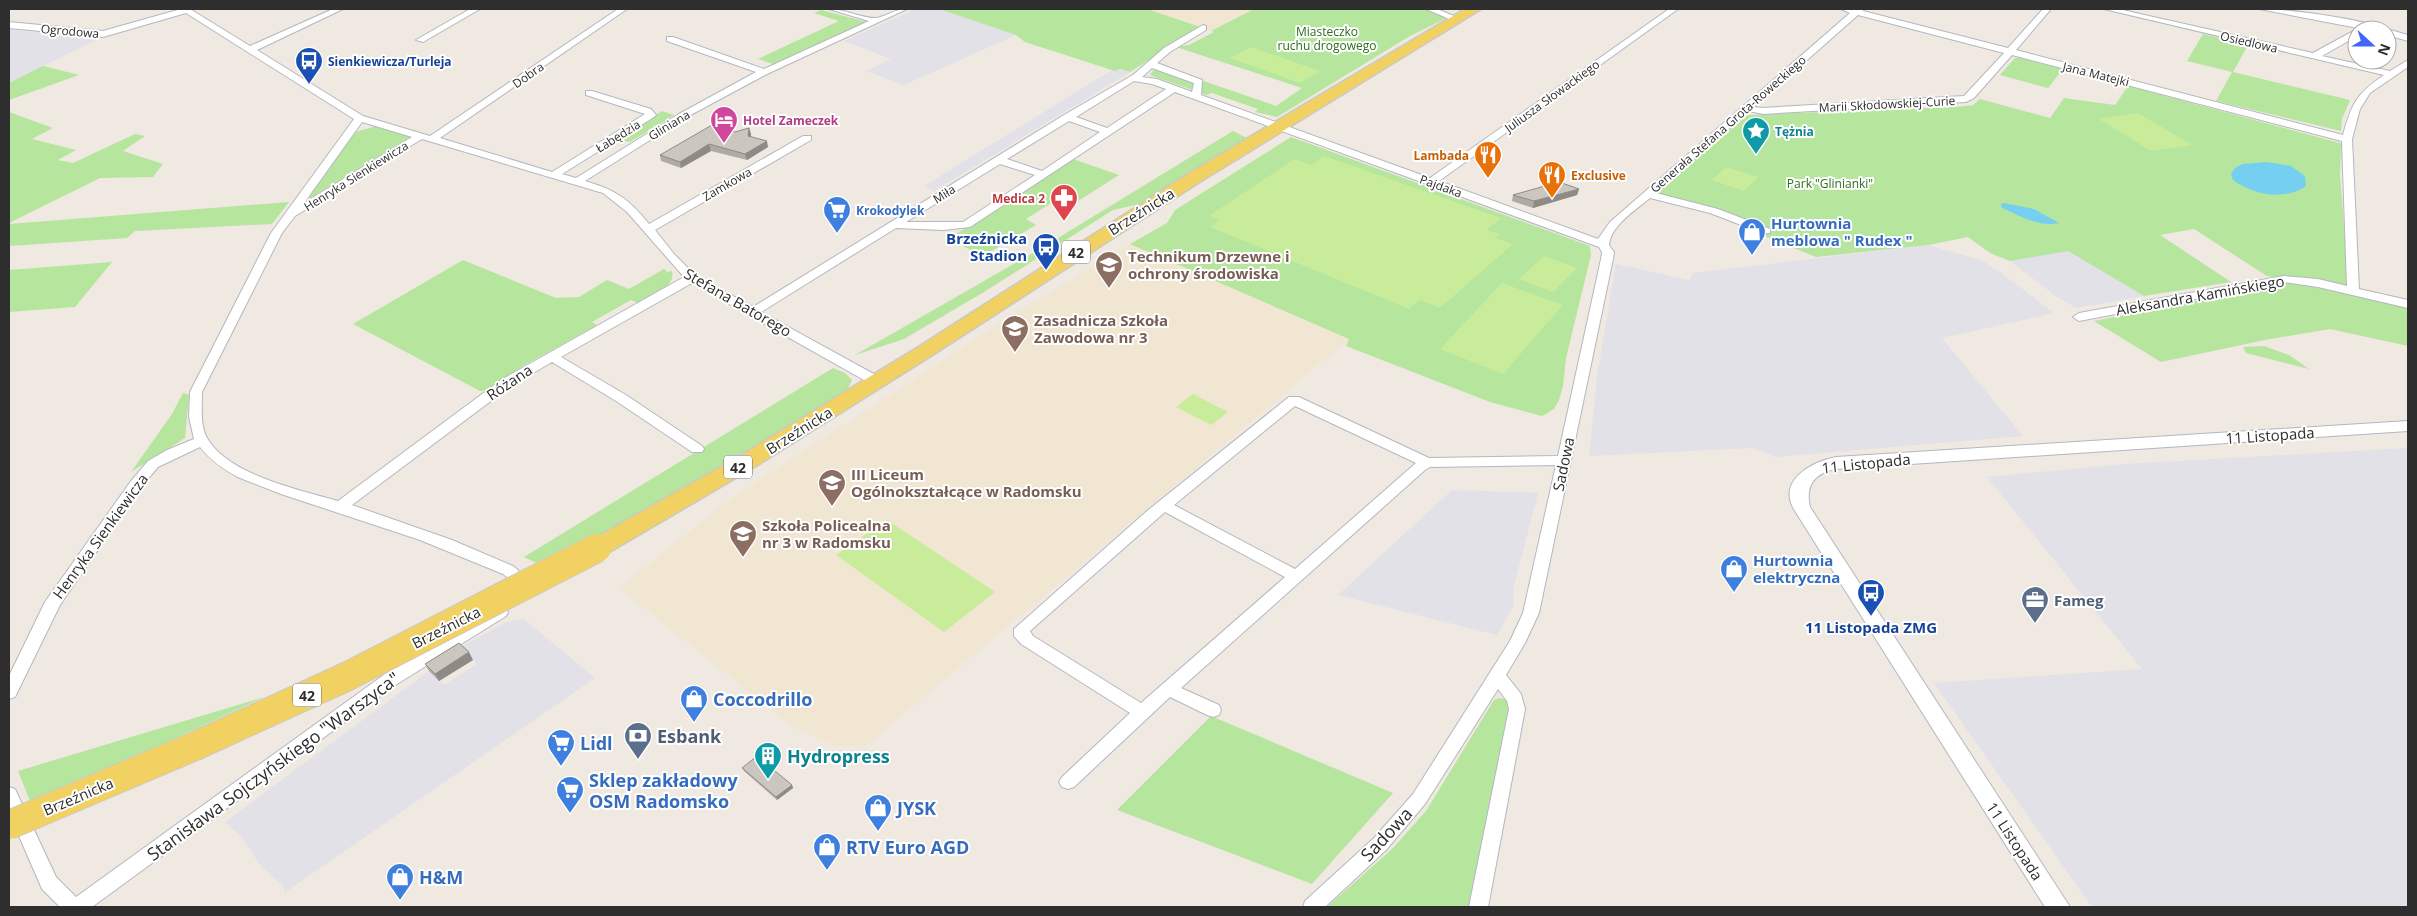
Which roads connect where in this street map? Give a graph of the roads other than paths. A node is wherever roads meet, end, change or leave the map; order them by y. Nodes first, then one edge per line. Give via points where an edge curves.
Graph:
1 (186, 9) edge
2 (338, 9) edge
3 (476, 9) edge
4 (623, 9) edge
5 (833, 9) edge
6 (904, 9) edge
7 (1430, 9) edge
8 (1474, 9) edge
9 (1674, 9) edge
10 (1844, 9) edge
11 (2047, 9) edge
12 (2108, 9) edge
13 (2263, 9) edge
14 (1858, 10) edge
15 (1457, 19) junction
16 (877, 21) junction
17 (9, 25) edge
18 (2347, 26) edge
19 (1203, 28) dead end
20 (2347, 37) edge
21 (670, 39) dead end
22 (420, 40) dead end
23 (251, 49) junction
24 (2008, 51) junction
25 (2313, 57) junction
26 (2408, 63) edge
27 (1151, 64) junction
28 (764, 72) junction
29 (2390, 74) junction
30 (1136, 77) junction
31 (1174, 88) junction
32 (589, 93) dead end
33 (1196, 96) junction
34 (1746, 108) junction
35 (1067, 117) junction
36 (360, 118) junction
37 (1279, 127) junction
38 (1107, 131) junction
39 (426, 137) junction
40 (807, 138) dead end
41 (2347, 142) junction
42 (999, 160) junction
43 (1042, 174) junction
44 (554, 175) junction
45 (577, 182) junction
46 (1431, 182) junction
47 (1648, 194) junction
48 (288, 218) junction
49 (894, 225) junction
50 (647, 230) junction
51 (1766, 231) dead end
52 (1603, 245) junction
53 (692, 278) junction
54 (2353, 291) junction
55 (2408, 304) edge
56 (753, 312) junction
57 (2079, 316) dead end
58 (551, 356) junction
59 (876, 381) junction
60 (2408, 426) edge
61 (202, 441) junction
62 (697, 449) dead end
63 (1564, 460) junction
64 (1427, 463) junction
65 (1165, 506) junction
66 (340, 507) junction
67 (1296, 576) junction
68 (1497, 676) junction
69 (1168, 689) junction
70 (9, 692) edge
71 (1213, 710) dead end
72 (1142, 712) junction
73 (1068, 782) dead end
74 (9, 794) edge
75 (9, 825) edge
76 (73, 907) edge
77 (77, 907) edge
78 (1312, 907) edge
79 (1479, 907) edge
80 (2058, 907) edge

1 - 17 street, Ogrodowa via 103,34
1 - 23 street, Henryka Sienkiewicza
2 - 23 street
3 - 22 street
4 - 39 street, Dobra via 447,130
5 - 16 street
6 - 16 street, Gliniana
7 - 15 street
8 - 15 main road, Brzeźnicka / 42
9 - 46 street, Juliusza Słowackiego
10 - 14 street, Jana Matejki
11 - 24 street, Marii Skłodowskiej-Curie
12 - 25 street, Osiedlowa
13 - 18 street
14 - 24 street, Jana Matejki
14 - 34 street, Generała Stefana Grota-Roweckiego
15 - 37 main road, Brzeźnicka / 42
16 - 28 street, Gliniana
19 - 27 street, Miła
20 - 25 street
21 - 28 street
23 - 36 street, Henryka Sienkiewicza
24 - 34 street, Marii Skłodowskiej-Curie via 1971,96 1960,100 1763,111
24 - 41 street, Jana Matejki
25 - 29 street, Osiedlowa
26 - 29 street
27 - 30 street, Miła
27 - 33 street via 1199,82
28 - 45 street, Gliniana via 682,116
29 - 41 street via 2367,91 2355,109
30 - 31 street
30 - 35 street, Miła
31 - 33 street
31 - 38 street
32 - 44 street, Łabędzia via 648,111 651,115
33 - 37 street
34 - 47 street, Generała Stefana Grota-Roweckiego
35 - 38 street
35 - 42 street, Miła
36 - 39 street, Henryka Sienkiewicza
36 - 48 street, Henryka Sienkiewicza
37 - 46 street, Pajdaka
37 - 59 main road, Brzeźnicka / 42 via 1096,239
38 - 43 street
39 - 44 street, Stefana Batorego
39 - 48 street, Henryka Sienkiewicza
40 - 50 street, Zamkowa
41 - 54 street
42 - 43 street
42 - 49 street, Miła
43 - 49 street via 962,227
44 - 45 street, Stefana Batorego
45 - 50 street, Stefana Batorego via 618,197
46 - 52 street, Pajdaka
47 - 51 street via 1714,211
47 - 52 street, Generała Stefana Grota-Roweckiego via 1614,224 1604,237
48 - 61 street, Henryka Sienkiewicza via 277,233 196,392 195,407
49 - 56 street, Miła
50 - 53 street, Stefana Batorego via 677,266
52 - 63 street, Sadowa via 1608,252 1607,259
53 - 56 street, Stefana Batorego
53 - 58 street, Różana
54 - 55 street, Aleksandra Kamińskiego
54 - 57 street, Aleksandra Kamińskiego via 2284,279
56 - 59 street, Stefana Batorego
58 - 62 street via 622,398
58 - 66 street, Różana via 506,383
59 - 75 main road, Brzeźnicka / 42, bridge via 741,466 597,548 348,676 195,746
60 - 80 street, 11 Listopada via 1836,463 1817,467 1803,479 1798,491 1801,507
61 - 66 street via 220,459 252,478
61 - 70 street, Henryka Sienkiewicza via 152,464 136,484 53,602
63 - 64 street
63 - 68 street, Sadowa via 1531,613
64 - 65 street via 1294,400
64 - 67 street
65 - 67 street
65 - 72 street via 1022,629 1022,636 1027,640
66 - 77 street, Stanisława Sojczyńskiego "Warszyca" via 508,570 515,577 524,598 391,680
67 - 69 street
68 - 78 street, Sadowa via 1419,799 1380,844
68 - 79 street via 1515,699 1517,709
69 - 71 street
69 - 72 street
72 - 73 street
74 - 76 street via 49,883

